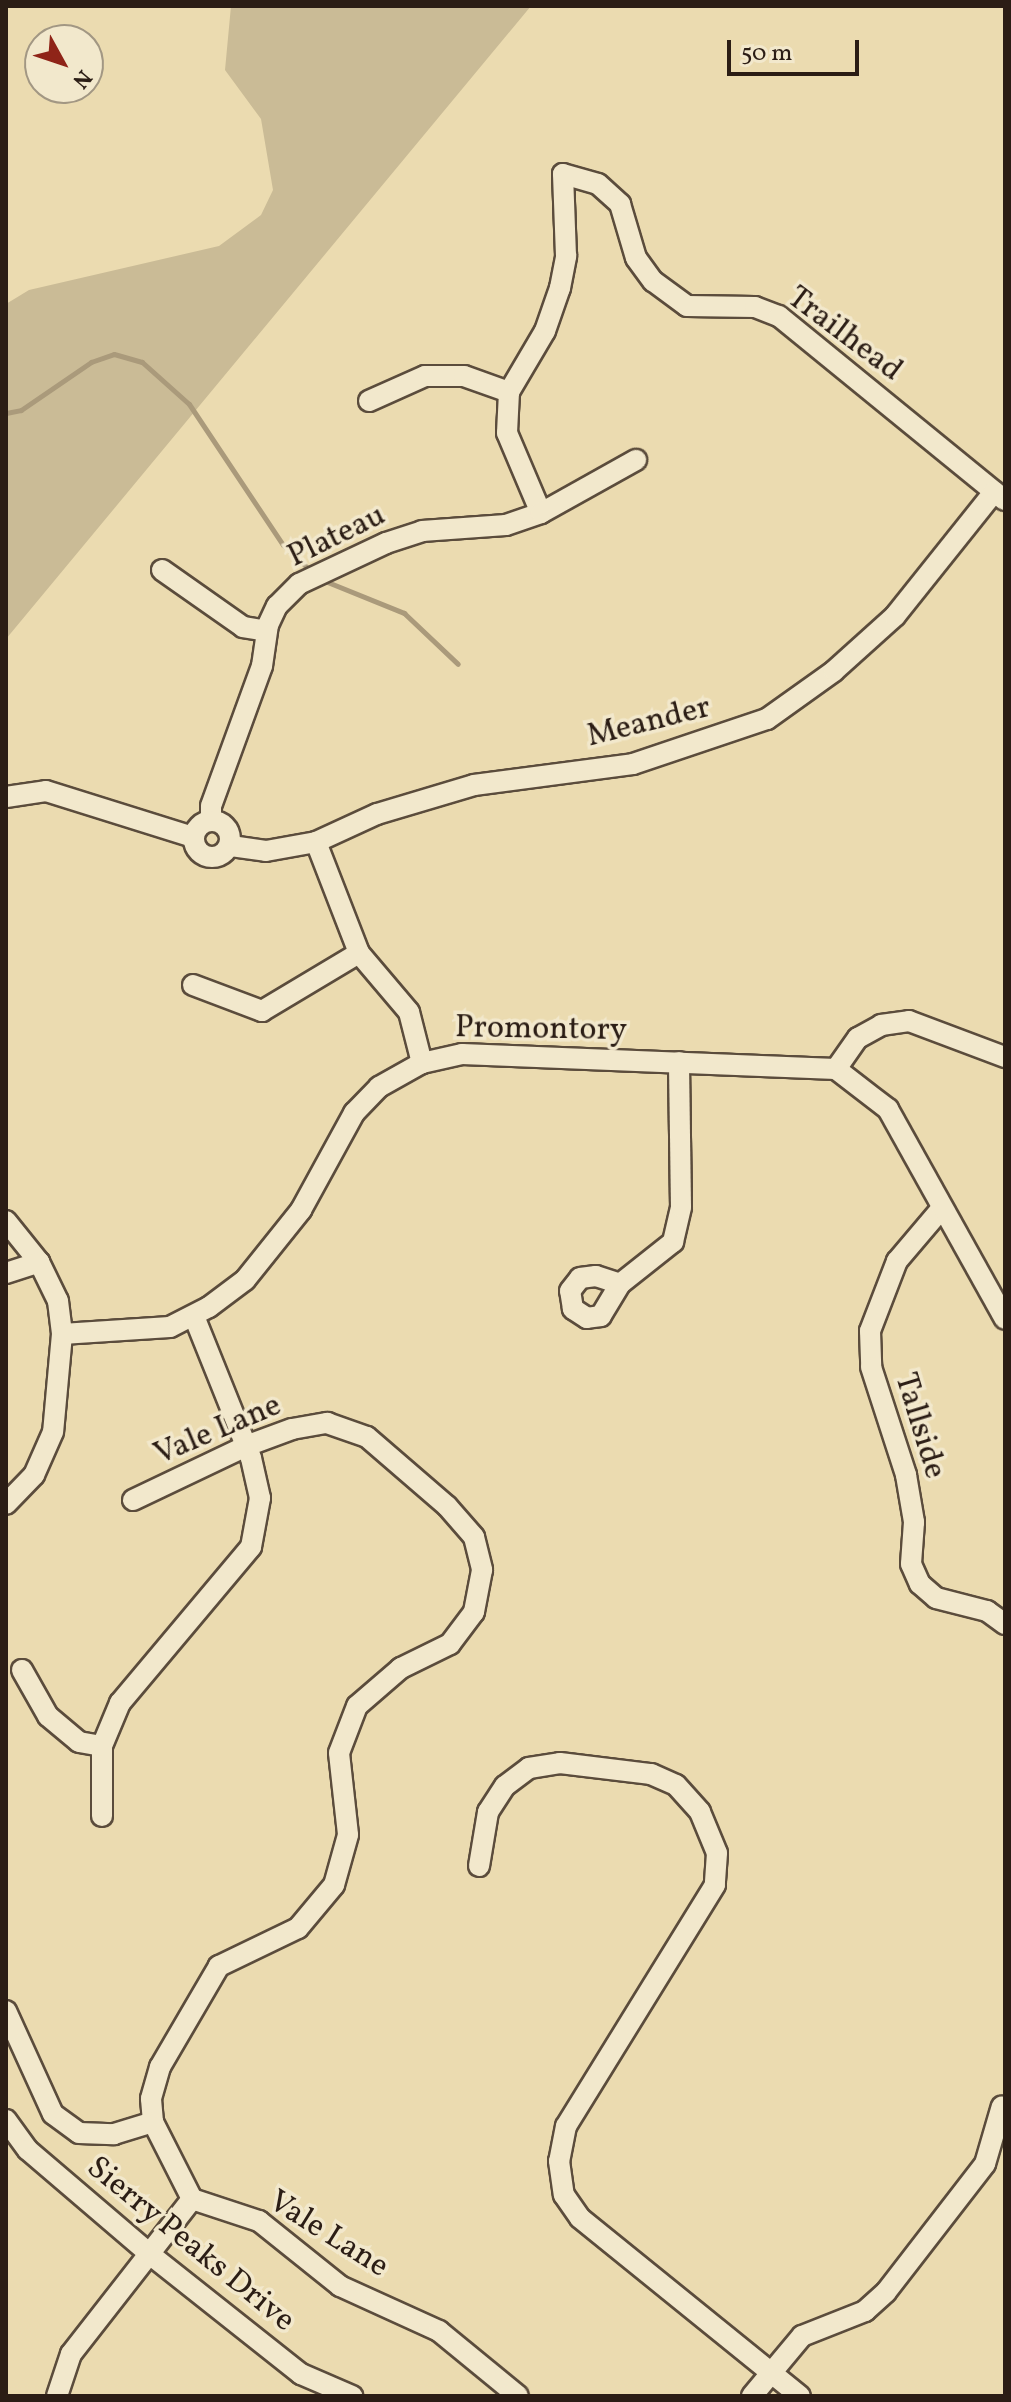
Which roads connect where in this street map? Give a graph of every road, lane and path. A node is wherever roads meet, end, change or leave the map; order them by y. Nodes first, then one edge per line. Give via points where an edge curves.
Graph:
1 (509, 392) junction
2 (369, 401) dead end
3 (636, 460) dead end
4 (1000, 496) edge
5 (541, 513) junction
6 (162, 570) dead end
7 (267, 631) junction
8 (6, 797) edge
9 (211, 820) junction
10 (193, 837) junction
11 (316, 842) junction
12 (231, 846) junction
13 (359, 953) junction
14 (193, 985) dead end
15 (1005, 1057) edge
16 (679, 1062) junction
17 (422, 1063) junction
18 (836, 1069) junction
19 (942, 1208) junction
20 (6, 1221) edge
21 (39, 1262) junction
22 (6, 1273) edge
23 (620, 1284) dead end
24 (194, 1316) junction
25 (1005, 1319) edge
26 (62, 1334) junction
27 (246, 1446) junction
28 (133, 1500) dead end
29 (6, 1504) edge
30 (1005, 1624) edge
31 (22, 1670) dead end
32 (102, 1746) junction
33 (102, 1816) dead end
34 (479, 1866) dead end
35 (6, 2011) edge
36 (1002, 2106) dead end
37 (6, 2120) edge
38 (153, 2122) junction
39 (192, 2199) junction
40 (152, 2256) junction
41 (773, 2370) junction
42 (57, 2396) edge
43 (352, 2396) edge
44 (518, 2396) edge
45 (752, 2396) edge
46 (800, 2396) edge

1 - 2 street via 464,376 425,376
1 - 4 street, Trailhead via 545,331 560,288 566,256 563,174 598,184 620,204 636,258 653,281 676,298 687,306 755,307 779,316
1 - 5 street, Trailhead via 507,433
3 - 5 street, Plateau
4 - 11 street, Meander via 895,616 834,671 767,719 633,764 474,785 377,814
5 - 7 street, Plateau via 506,525 422,531 386,543 299,584 277,606
6 - 7 street via 243,627
7 - 9 street, Plateau via 262,666 211,806
8 - 10 street, Meander via 46,791
9 - 10 street via 199,825
9 - 12 street via 228,831
10 - 12 street, Meander via 207,855 223,855
11 - 12 street, Meander via 266,851
11 - 13 street
13 - 14 street via 262,1011
13 - 17 street via 409,1012
15 - 18 street via 909,1021 881,1025 858,1038
16 - 17 street, Promontory via 462,1054
16 - 18 street, Promontory
16 - 23 street via 681,1207 673,1242
17 - 24 street, Promontory via 379,1087 354,1113 301,1210 245,1280
18 - 19 street via 888,1109
19 - 25 street
19 - 30 street, Tallside via 897,1261 870,1331 871,1367 906,1475 914,1522 911,1564 920,1584 936,1598 987,1611
20 - 21 street
21 - 22 street
21 - 26 street via 58,1301
24 - 26 street, Promontory via 170,1327
24 - 27 street
26 - 29 street via 53,1432 34,1475
27 - 28 street, Vale Lane
27 - 32 street via 260,1498 251,1547 120,1703
27 - 38 street, Vale Lane via 327,1423 367,1437 456,1516 474,1537 482,1570 474,1612 450,1644 401,1668 357,1706 339,1753 348,1835 334,1885 298,1928 219,1966 160,2067 151,2099
31 - 32 street via 48,1716 79,1742
32 - 33 street
34 - 41 street via 488,1812 505,1786 529,1768 560,1763 651,1774 676,1785 700,1812 717,1853 715,1885 566,2126 559,2161 564,2195 580,2218
35 - 38 street via 53,2114 79,2133 114,2134
36 - 41 street via 985,2164 886,2292 865,2311 802,2336
37 - 40 street, Sierry Peaks Drive via 28,2150
38 - 39 street
39 - 40 street
39 - 44 street, Vale Lane via 259,2221 340,2286 439,2331
40 - 42 street via 71,2354
40 - 43 street, Sierry Peaks Drive via 301,2374
41 - 45 street
41 - 46 street

